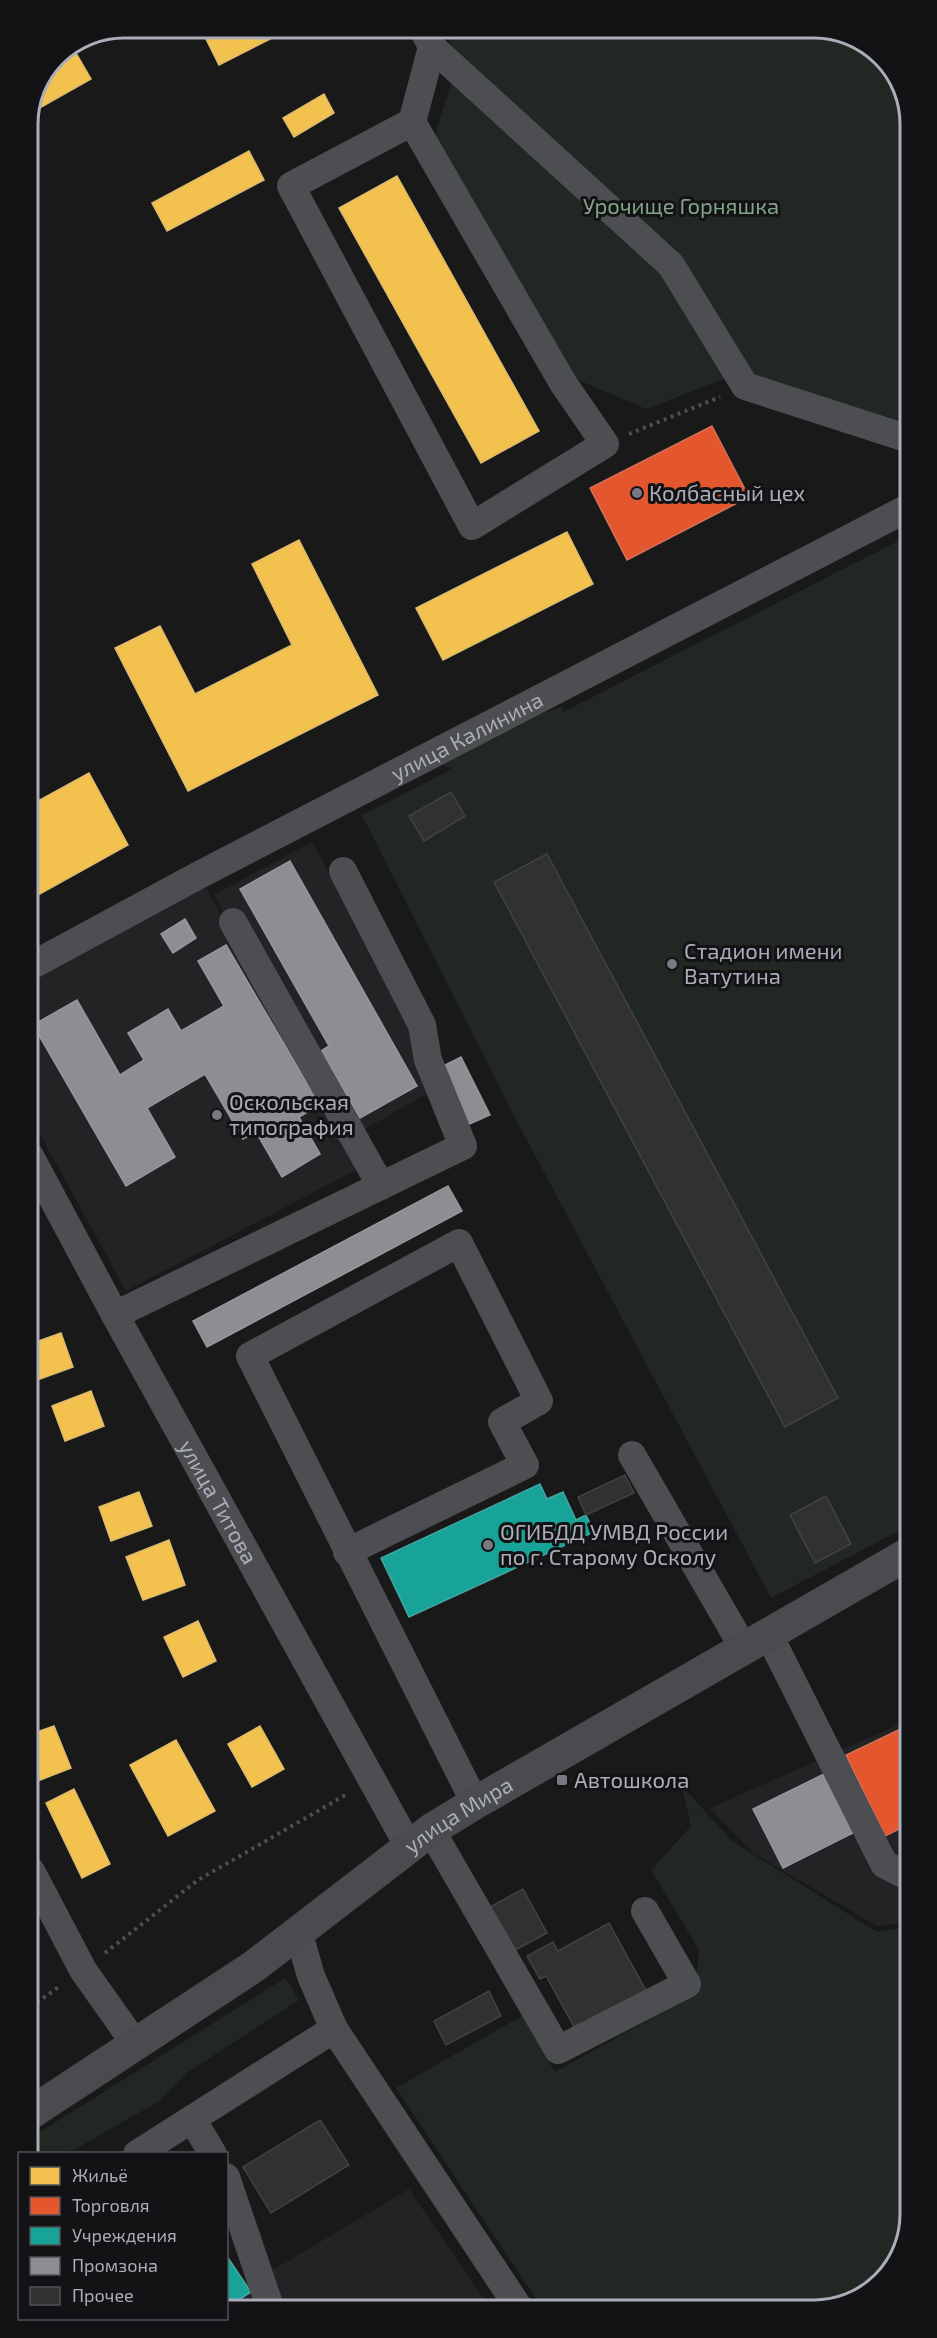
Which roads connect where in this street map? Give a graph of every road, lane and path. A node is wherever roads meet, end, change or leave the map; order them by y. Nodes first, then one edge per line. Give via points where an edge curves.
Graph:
1 (427, 38) edge
2 (428, 38) edge
3 (412, 122) junction
4 (745, 386) junction
5 (900, 436) edge
6 (605, 444) junction
7 (900, 512) edge
8 (343, 872) dead end
9 (233, 922) dead end
10 (38, 962) edge
11 (37, 1170) edge
12 (381, 1186) junction
13 (115, 1315) junction
14 (632, 1455) dead end
15 (347, 1552) junction
16 (900, 1558) edge
17 (755, 1640) junction
18 (371, 1780) junction
19 (475, 1803) junction
20 (420, 1838) junction
21 (900, 1872) edge
22 (37, 1883) edge
23 (645, 1911) dead end
24 (299, 1934) junction
25 (83, 1970) junction
26 (37, 2003) edge
27 (334, 2029) junction
28 (136, 2045) junction
29 (37, 2109) edge
30 (192, 2119) junction
31 (140, 2152) edge
32 (212, 2152) edge
33 (228, 2183) edge
34 (269, 2300) edge
35 (514, 2300) edge

1 - 3 street
2 - 4 street via 670,265
3 - 6 street via 563,384
3 - 6 street via 291,186 472,525
4 - 5 street
4 - 6 path
7 - 10 street, улица Калинина
8 - 12 street via 422,1025 428,1060 463,1146
9 - 12 street
11 - 13 street, улица Титова
12 - 13 street
13 - 18 street, улица Титова
14 - 17 street
15 - 15 street via 250,1356 459,1243 538,1401 502,1422 525,1465
15 - 19 street
16 - 17 main road, улица Мира
17 - 19 main road, улица Мира
17 - 21 street via 884,1864
18 - 20 street, улица Титова
18 - 25 path via 198,1880
19 - 20 main road, улица Мира
20 - 23 street, улица Титова via 558,2050 687,1984
20 - 24 main road, улица Мира
22 - 25 street
24 - 27 street via 311,1976
24 - 28 main road, улица Мира
25 - 26 path
25 - 28 street
27 - 30 street
27 - 35 street
28 - 29 main road, улица Мира
30 - 31 street
30 - 32 street
33 - 34 street

